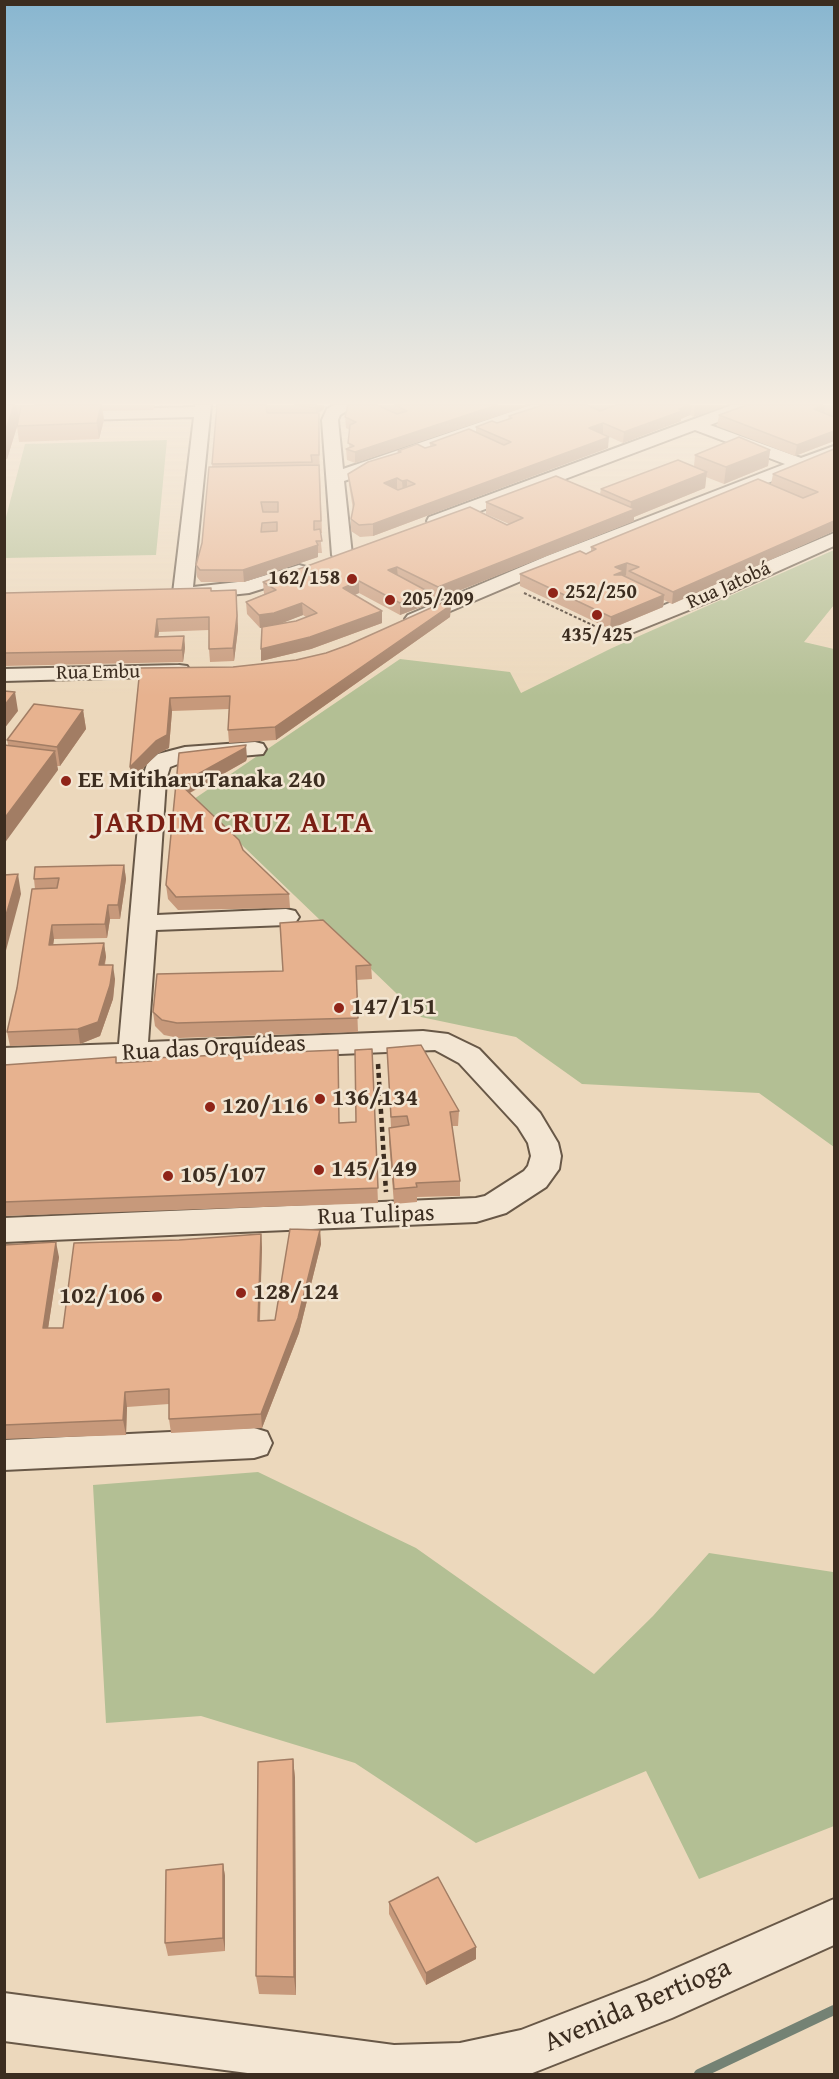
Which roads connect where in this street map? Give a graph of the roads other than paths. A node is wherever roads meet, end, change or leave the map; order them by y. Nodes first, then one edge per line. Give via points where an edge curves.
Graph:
1 (192, 502) edge
2 (337, 502) edge
3 (488, 502) edge
4 (703, 502) edge
5 (420, 527) edge
6 (834, 539) edge
7 (364, 547) edge
8 (342, 555) junction
9 (183, 593) junction
10 (159, 594) edge
11 (394, 628) edge
12 (622, 630) road end
13 (200, 671) edge
14 (4, 675) edge
15 (255, 749) dead end
16 (286, 917) dead end
17 (144, 924) junction
18 (423, 1040) joint
19 (133, 1053) junction
20 (4, 1058) edge
21 (4, 1230) edge
22 (254, 1443) dead end
23 (4, 1455) edge
24 (834, 1923) edge
25 (4, 2017) edge
26 (308, 2066) edge

1 - 9 street
2 - 8 street
3 - 5 street
4 - 11 street
6 - 12 street, Rua Jatobá
7 - 8 street
8 - 9 street via 249,587
9 - 10 street
13 - 14 street, Rua Embu
15 - 17 street via 185,754 159,764 154,780
16 - 17 street
17 - 19 street
18 - 19 street, Rua das Orquídeas
18 - 21 street, Rua Tulipas via 452,1046 469,1056 529,1120 543,1143 543,1169 535,1179 495,1205 444,1213
19 - 20 street, Rua das Orquídeas
22 - 23 street
24 - 26 street, Avenida Bertioga via 521,2054 460,2067
25 - 26 street, Avenida Bertioga

